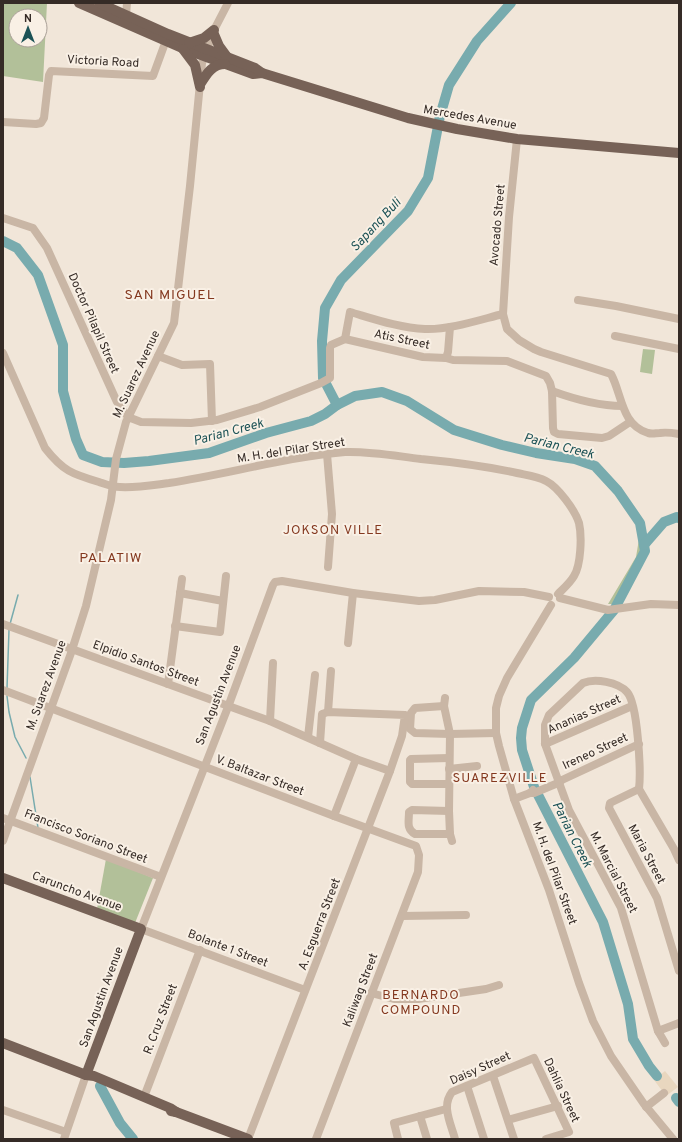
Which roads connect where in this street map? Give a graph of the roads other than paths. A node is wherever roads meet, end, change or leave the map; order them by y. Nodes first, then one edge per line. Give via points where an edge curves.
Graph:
1 (79, 3) edge
2 (99, 3) edge
3 (127, 3) edge
4 (228, 3) edge
5 (122, 10) edge
6 (214, 31) junction
7 (167, 38) junction
8 (185, 45) junction
9 (206, 53) junction
10 (226, 60) junction
11 (200, 85) junction
12 (3, 122) edge
13 (517, 139) junction
14 (679, 153) edge
15 (3, 218) edge
16 (578, 300) dead end
17 (503, 314) junction
18 (679, 319) edge
19 (450, 327) junction
20 (615, 336) dead end
21 (345, 339) junction
22 (679, 349) edge
23 (3, 352) edge
24 (158, 356) junction
25 (446, 358) junction
26 (552, 391) junction
27 (622, 406) junction
28 (128, 417) junction
29 (212, 421) junction
30 (630, 422) junction
31 (679, 434) edge
32 (327, 454) junction
33 (113, 486) junction
34 (328, 568) dead end
35 (226, 576) dead end
36 (182, 579) dead end
37 (180, 593) junction
38 (353, 593) junction
39 (559, 596) junction
40 (223, 601) junction
41 (550, 601) junction
42 (679, 605) edge
43 (8, 626) edge
44 (175, 626) junction
45 (348, 643) dead end
46 (72, 648) junction
47 (273, 663) dead end
48 (331, 671) dead end
49 (315, 675) dead end
50 (168, 684) junction
51 (6, 690) edge
52 (632, 706) junction
53 (228, 707) junction
54 (50, 708) junction
55 (328, 712) junction
56 (270, 721) junction
57 (496, 733) junction
58 (450, 734) junction
59 (308, 737) junction
60 (320, 743) junction
61 (545, 744) junction
62 (639, 744) junction
63 (449, 758) junction
64 (356, 759) junction
65 (477, 766) dead end
66 (205, 767) junction
67 (449, 769) junction
68 (390, 771) junction
69 (559, 781) junction
70 (449, 784) junction
71 (639, 789) junction
72 (514, 800) junction
73 (449, 810) junction
74 (334, 816) junction
75 (7, 819) edge
76 (368, 829) junction
77 (3, 841) edge
78 (418, 848) joint
79 (679, 860) edge
80 (161, 877) junction
81 (3, 878) edge
82 (466, 914) dead end
83 (402, 916) junction
84 (141, 929) junction
85 (200, 950) junction
86 (679, 971) edge
87 (499, 985) dead end
88 (305, 990) junction
89 (371, 993) junction
90 (679, 1023) edge
91 (658, 1031) junction
92 (3, 1043) edge
93 (665, 1043) dead end
94 (534, 1058) joint
95 (86, 1075) junction
96 (493, 1076) junction
97 (467, 1086) junction
98 (664, 1093) dead end
99 (144, 1097) junction
100 (558, 1106) junction
101 (646, 1107) junction
102 (446, 1109) junction
103 (3, 1110) edge
104 (176, 1112) junction
105 (420, 1116) junction
106 (508, 1120) junction
107 (65, 1135) edge
108 (248, 1139) edge
109 (316, 1139) edge
110 (398, 1139) edge
111 (427, 1139) edge
112 (455, 1139) edge
113 (484, 1139) edge
114 (514, 1139) edge
115 (546, 1139) edge
116 (673, 1139) edge

1 - 7 main road, Mercedes Avenue
2 - 5 main road, Mercedes Avenue
3 - 5 street
4 - 6 street, M. Suarez Avenue
5 - 7 main road, Mercedes Avenue
6 - 8 main road
6 - 9 street, M. Suarez Avenue
6 - 10 main road
7 - 8 main road, Mercedes Avenue
7 - 12 street, Victoria Road via 153,76 51,71 44,118 41,123
8 - 9 main road, Mercedes Avenue
8 - 11 main road via 195,65
9 - 10 main road, Mercedes Avenue
9 - 11 street, M. Suarez Avenue via 202,63
10 - 11 main road via 213,68
10 - 13 main road, Mercedes Avenue via 408,118
11 - 24 street, M. Suarez Avenue via 174,323
13 - 14 main road, Mercedes Avenue
13 - 17 street, Avocado Street
15 - 28 street, Doctor Pilapil Street via 33,228 47,248 117,402
16 - 18 street
17 - 19 street
17 - 27 street, Avocado Street via 507,329 534,349 611,374
19 - 21 street via 425,329 350,312
19 - 25 street, Atis Street
20 - 22 street
21 - 25 street, Atis Street via 423,357
21 - 29 street via 331,345 330,378 260,407
23 - 33 street, M. H. del Pilar Street via 45,448 55,460 75,475
24 - 28 street, M. Suarez Avenue
24 - 29 street via 182,365 210,364
25 - 26 street via 507,361 546,376
26 - 27 street via 608,406
26 - 30 street via 553,426 554,432 558,434 602,438
27 - 30 street, Avocado Street
28 - 29 street via 141,422
28 - 33 street, M. Suarez Avenue via 116,462
30 - 31 street via 652,434
32 - 33 street, M. H. del Pilar Street via 151,486
32 - 34 street via 332,514
32 - 39 street, M. H. del Pilar Street via 371,453 460,463 506,470 540,478 551,484 577,518 581,538 574,576
33 - 46 street, M. Suarez Avenue via 99,555
35 - 40 street
36 - 37 street
37 - 40 street
37 - 44 street
38 - 41 street, San Agustin Avenue via 418,601 479,591 524,592
38 - 45 street
38 - 53 street, San Agustin Avenue via 275,582
39 - 41 street, M. H. del Pilar Street via 560,602 557,605
39 - 42 street via 608,610 650,604
40 - 44 street via 220,632
41 - 57 street, M. H. del Pilar Street via 499,696 496,708
43 - 46 street, Elpidio Santos Street
44 - 50 street
46 - 50 street, Elpidio Santos Street
46 - 54 street, M. Suarez Avenue
47 - 56 street
48 - 55 street
49 - 59 street
50 - 53 street, Elpidio Santos Street
51 - 54 street, V. Baltazar Street
52 - 61 street, Ananias Street
52 - 61 street, M. Marcial Street via 627,692 619,687 599,680 588,681 579,686 549,715 545,725
52 - 62 street, M. Marcial Street
53 - 56 street, Elpidio Santos Street
53 - 66 street, San Agustin Avenue
54 - 66 street, V. Baltazar Street
54 - 75 street, M. Suarez Avenue
55 - 60 street via 322,714
55 - 68 street, A. Esguerra Street via 405,715 402,736
56 - 59 street, Elpidio Santos Street
57 - 58 street
57 - 72 street, M. H. del Pilar Street
58 - 58 street via 445,702 415,708 411,713 410,729 414,733
58 - 63 street
59 - 60 street, Elpidio Santos Street
60 - 64 street, Elpidio Santos Street
61 - 69 street, M. Marcial Street
62 - 69 street, Ireneo Street
62 - 71 street, M. Marcial Street
63 - 67 street
63 - 70 street via 411,759 410,782
64 - 68 street, Elpidio Santos Street
64 - 74 street
65 - 67 street
66 - 74 street, V. Baltazar Street
66 - 80 street, San Agustin Avenue
67 - 70 street
68 - 76 street, A. Esguerra Street
69 - 72 street, Ireneo Street
69 - 91 street, M. Marcial Street via 569,810 621,908
70 - 73 street
71 - 79 street
71 - 86 street, Maria Street via 610,803 609,808 657,898
72 - 101 street, M. H. del Pilar Street via 549,890 593,1021 611,1056
73 - 73 street via 412,810 409,812 408,828 415,834 451,838
74 - 76 street, V. Baltazar Street
75 - 77 street, M. Suarez Avenue
75 - 80 street, Francisco Soriano Street
76 - 78 street, V. Baltazar Street
76 - 88 street, A. Esguerra Street
78 - 83 street, Kaliwag Street via 418,872
80 - 84 street, San Agustin Avenue
81 - 84 main road, Caruncho Avenue
82 - 83 street
83 - 89 street, Kaliwag Street
84 - 85 street, Bolante 1 Street
84 - 95 main road, San Agustin Avenue
85 - 88 street, Bolante 1 Street
85 - 99 street, R. Cruz Street
87 - 89 street via 486,990 426,999 394,999
88 - 108 street, A. Esguerra Street
89 - 109 street, Kaliwag Street
90 - 91 street
91 - 93 street, M. Marcial Street
92 - 95 main road
94 - 96 street, Daisy Street
94 - 100 street, Dahlia Street
95 - 99 main road
95 - 104 main road via 92,1080
95 - 107 street
96 - 97 street, Daisy Street
96 - 106 street
97 - 102 street, Daisy Street via 452,1092 448,1097
97 - 113 street
98 - 101 street
99 - 104 main road
100 - 106 street
100 - 115 street, Dahlia Street via 569,1132
101 - 116 street, M. H. del Pilar Street
102 - 105 street
102 - 112 street
103 - 107 street
104 - 108 main road
105 - 110 street via 394,1123
105 - 111 street
106 - 114 street

